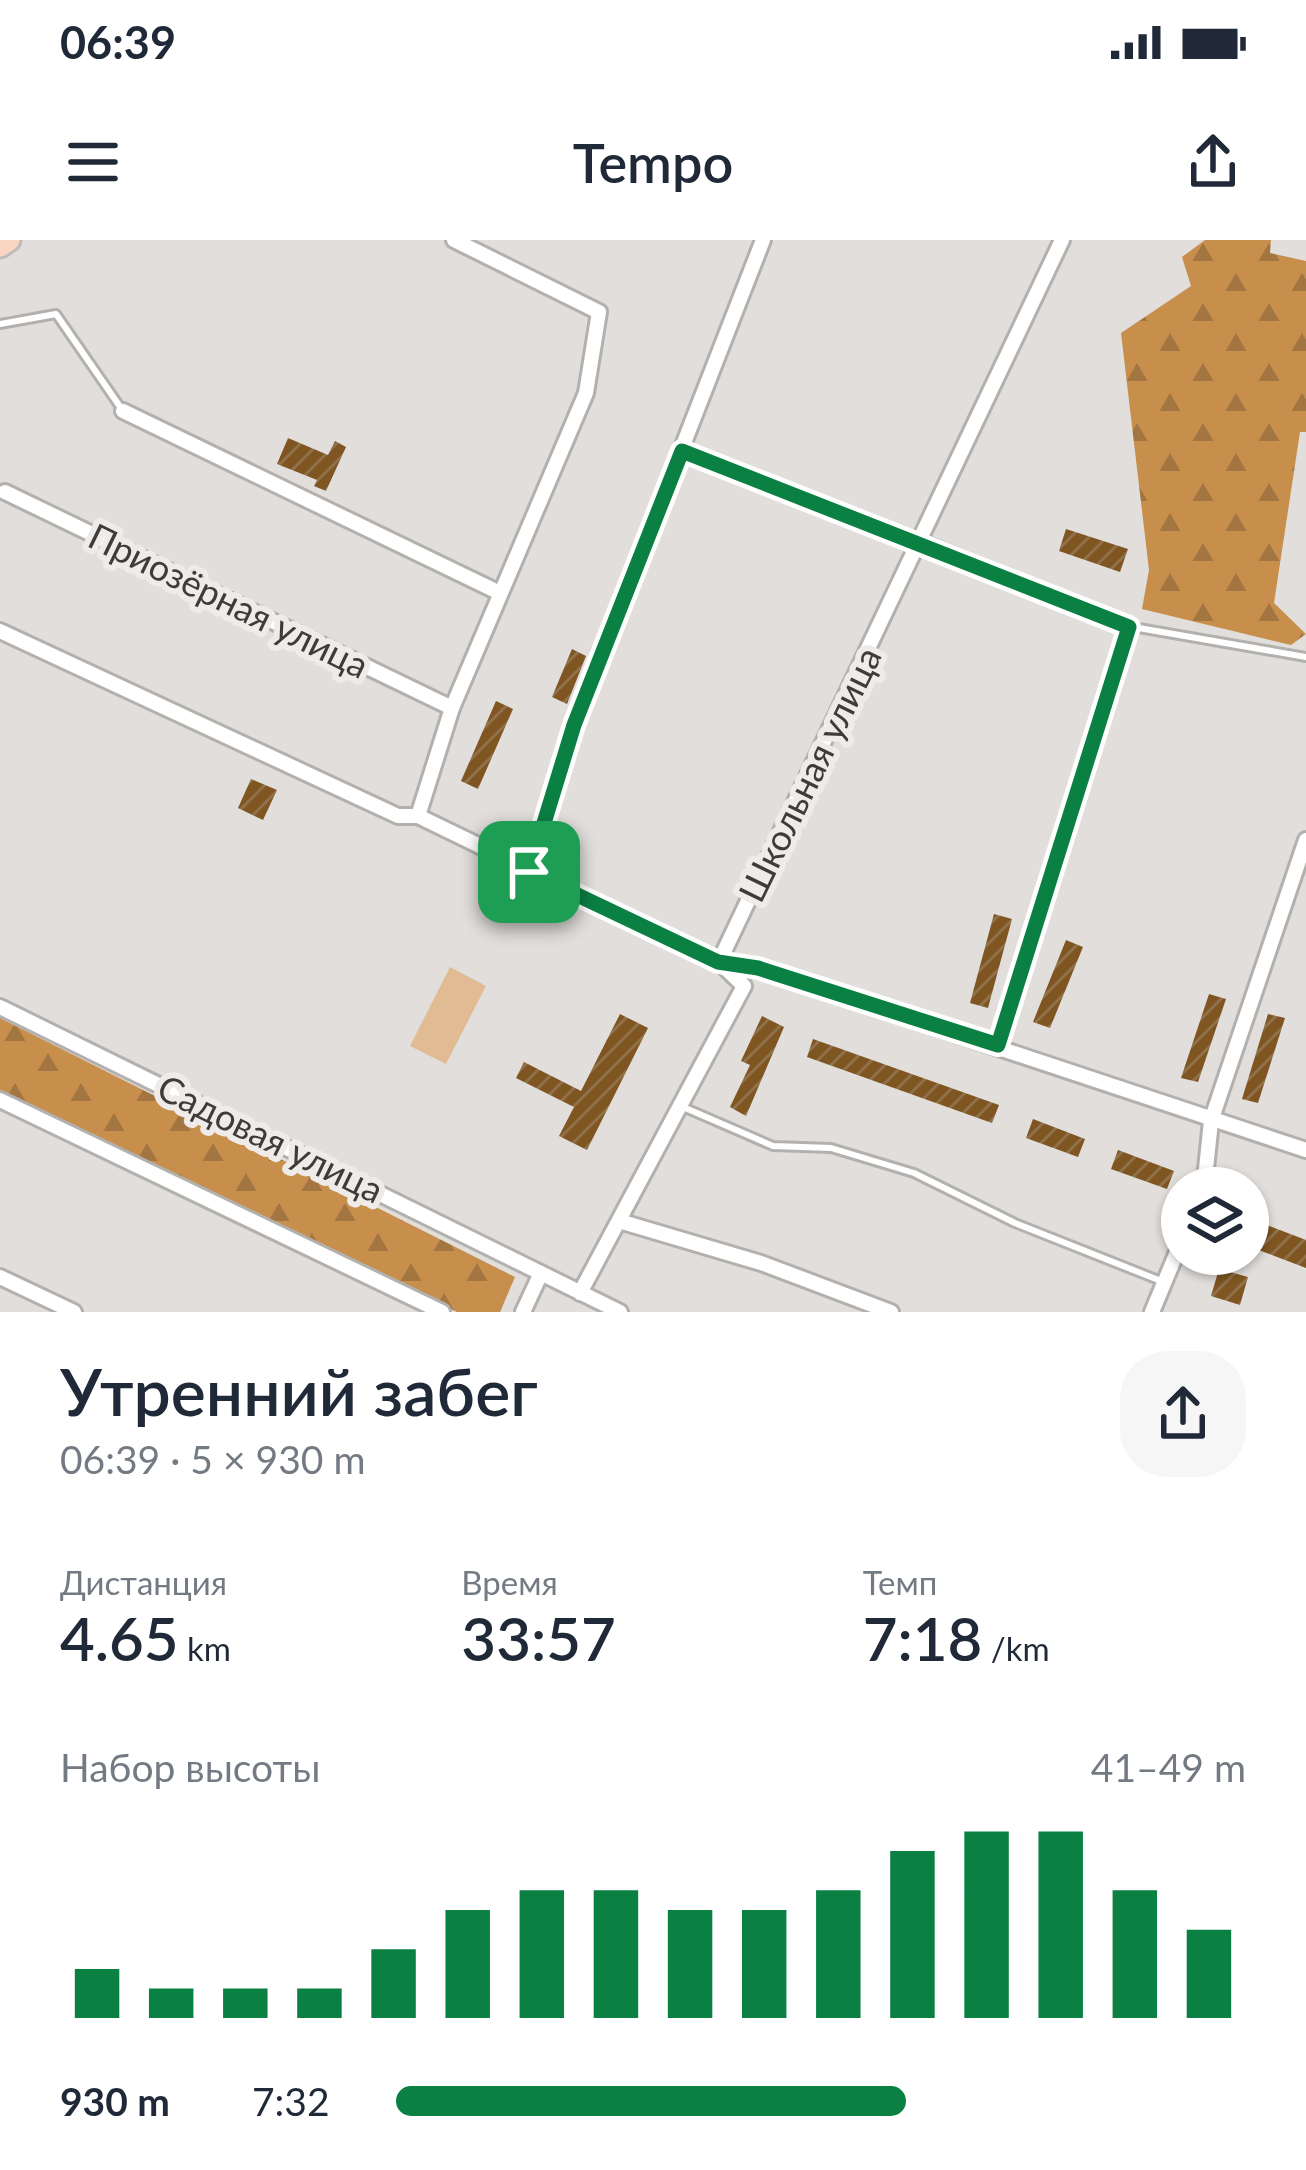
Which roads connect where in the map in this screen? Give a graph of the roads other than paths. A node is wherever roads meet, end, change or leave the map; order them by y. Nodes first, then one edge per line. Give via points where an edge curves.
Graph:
1 (9, 240) edge
2 (454, 240) edge
3 (763, 240) edge
4 (1062, 240) edge
5 (0, 245) edge
6 (0, 324) edge
7 (123, 411) joint
8 (682, 451) junction
9 (5, 492) dead end
10 (919, 545) junction
11 (500, 593) junction
12 (1129, 627) junction
13 (0, 631) edge
14 (1306, 657) edge
15 (452, 708) junction
16 (418, 816) junction
17 (1306, 840) edge
18 (529, 872) junction
19 (718, 962) junction
20 (0, 1007) edge
21 (998, 1045) junction
22 (0, 1100) edge
23 (683, 1107) junction
24 (1211, 1121) junction
25 (1306, 1150) edge
26 (1206, 1167) edge
27 (619, 1221) junction
28 (541, 1274) junction
29 (1167, 1275) edge
30 (0, 1277) edge
31 (1164, 1282) junction
32 (580, 1292) junction
33 (74, 1312) edge
34 (442, 1312) edge
35 (524, 1312) edge
36 (620, 1312) edge
37 (891, 1312) edge
38 (1152, 1312) edge

1 - 5 main road
2 - 11 street via 599,312 586,393
3 - 8 street
4 - 10 street, Школьная улица
6 - 7 lane via 56,314
7 - 11 street
8 - 10 lane
8 - 18 street via 574,725
9 - 15 street, Приозёрная улица
10 - 12 street
10 - 19 street, Школьная улица
11 - 15 street
12 - 14 lane
12 - 21 street
13 - 16 street via 398,816
15 - 16 street
16 - 18 street
17 - 24 street
18 - 19 street
19 - 21 street
19 - 23 street via 744,986
20 - 28 street, Садовая улица
21 - 24 street
22 - 34 street
23 - 27 street
23 - 31 lane via 773,1145 831,1148 914,1173
24 - 25 street
24 - 26 street
27 - 32 street
27 - 37 street
28 - 32 street, Садовая улица
28 - 35 street
29 - 31 street
30 - 33 street
31 - 38 street
32 - 36 street, Садовая улица

